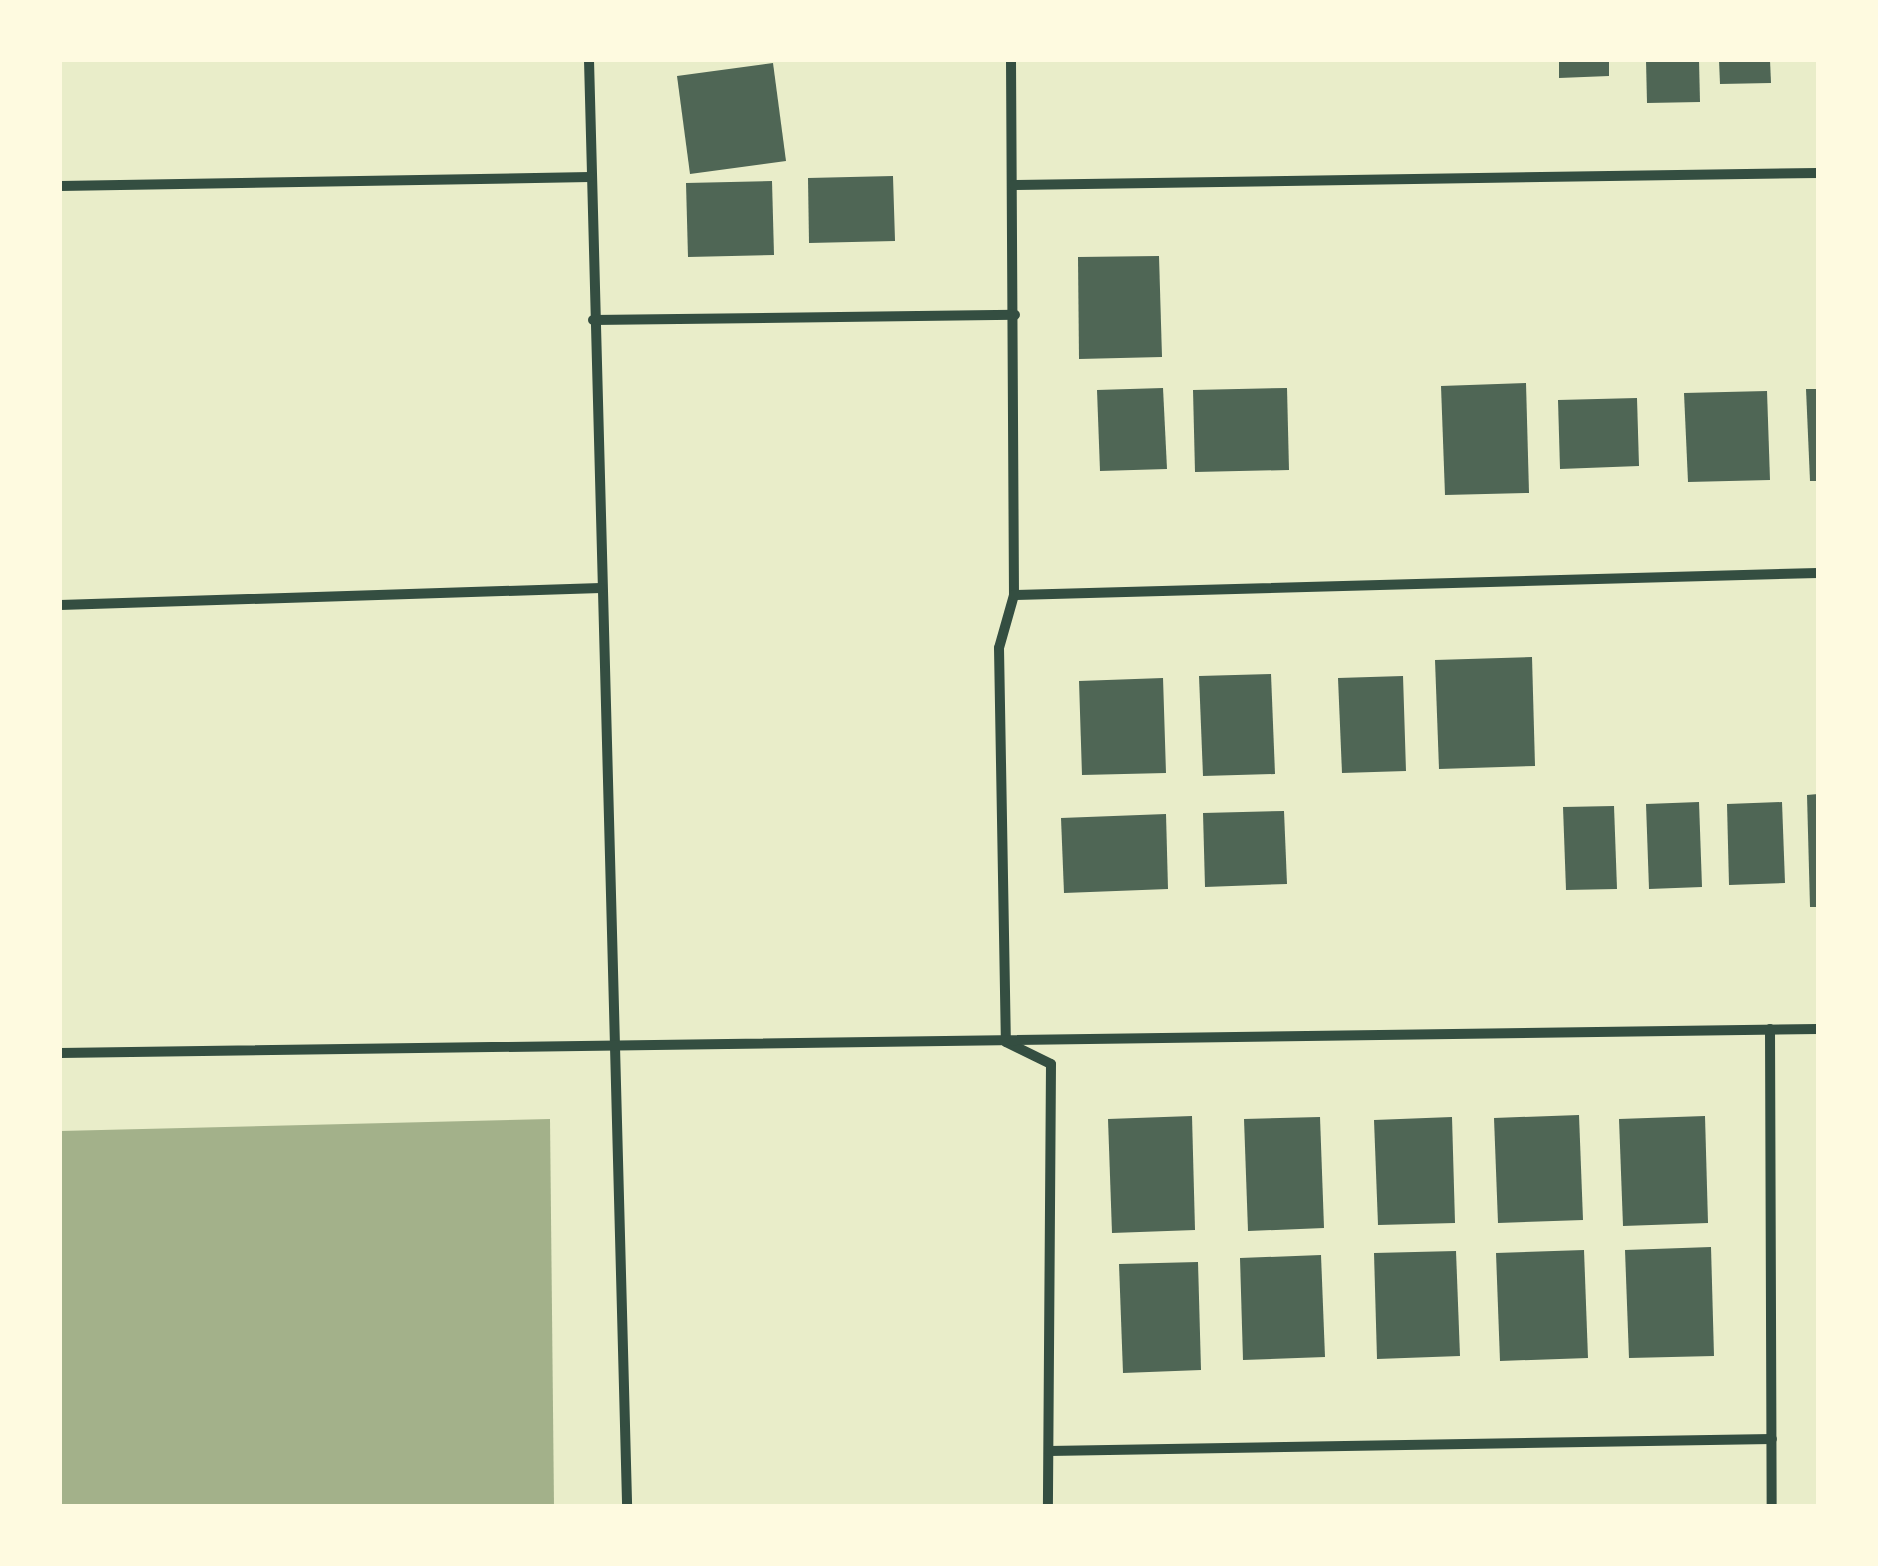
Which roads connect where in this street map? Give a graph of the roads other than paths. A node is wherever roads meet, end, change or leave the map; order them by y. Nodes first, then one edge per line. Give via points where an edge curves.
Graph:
1 (589, 60) edge
2 (1011, 60) edge
3 (1818, 173) edge
4 (590, 177) junction
5 (1014, 185) junction
6 (60, 186) edge
7 (1014, 315) junction
8 (594, 320) junction
9 (1818, 573) edge
10 (601, 588) junction
11 (1014, 595) junction
12 (60, 605) edge
13 (1770, 1029) junction
14 (1818, 1030) edge
15 (1006, 1042) junction
16 (619, 1045) junction
17 (60, 1053) edge
18 (1772, 1438) junction
19 (1049, 1451) junction
20 (627, 1506) edge
21 (1048, 1506) edge
22 (1772, 1506) edge

1 - 4 street
2 - 5 street
3 - 5 street
4 - 6 street
4 - 8 street
5 - 7 street
7 - 8 street
7 - 11 street
8 - 10 street
9 - 11 street
10 - 12 street
10 - 16 street
11 - 15 street via 999,648
13 - 14 street
13 - 15 street
13 - 18 street
15 - 16 street
15 - 19 street via 1051,1064
16 - 17 street
16 - 20 street
18 - 19 street
18 - 22 street
19 - 21 street

